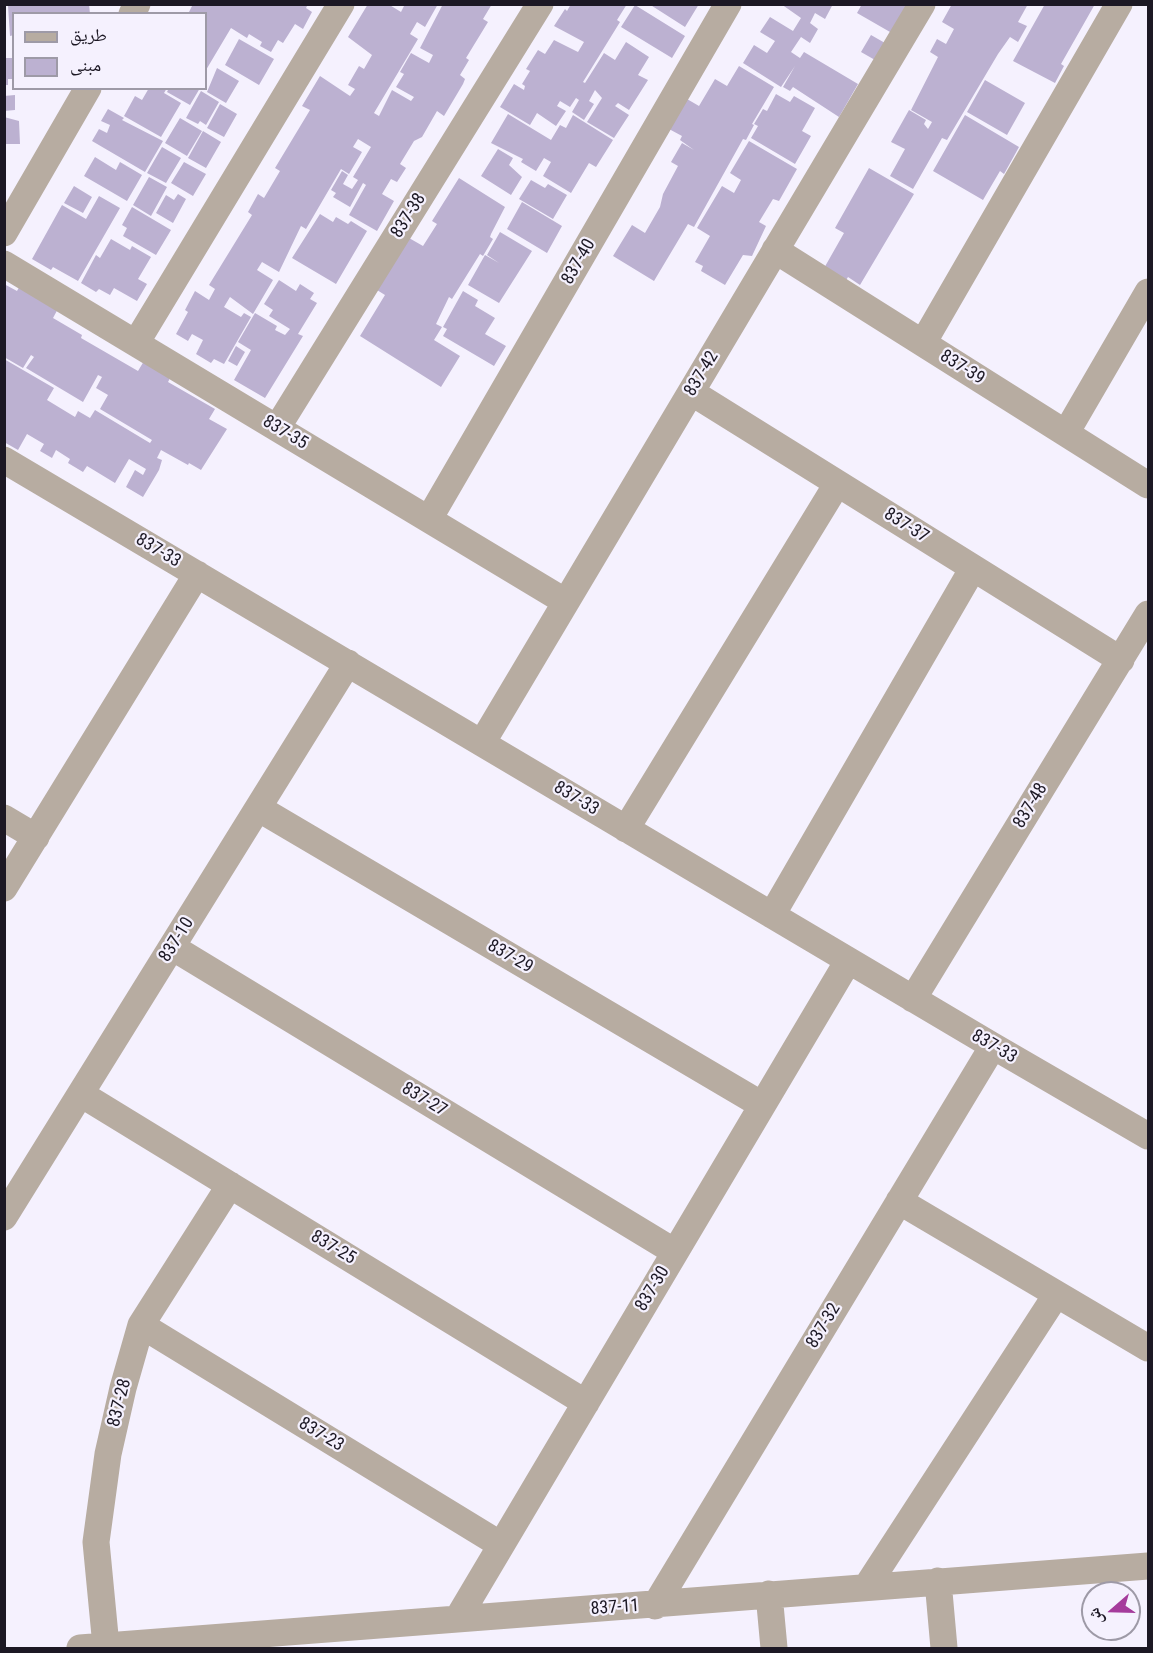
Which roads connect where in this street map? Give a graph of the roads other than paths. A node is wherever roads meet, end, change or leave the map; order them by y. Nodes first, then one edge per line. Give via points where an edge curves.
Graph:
1 (341, 4) edge
2 (540, 4) edge
3 (728, 4) edge
4 (922, 4) edge
5 (1119, 4) edge
6 (87, 90) edge
7 (4, 233) edge
8 (776, 250) junction
9 (4, 264) edge
10 (1149, 292) edge
11 (136, 343) junction
12 (923, 343) junction
13 (691, 392) junction
14 (277, 428) junction
15 (1066, 433) junction
16 (4, 460) edge
17 (837, 484) junction
18 (1149, 485) edge
19 (429, 519) junction
20 (973, 568) junction
21 (197, 574) junction
22 (566, 602) junction
23 (1149, 614) edge
24 (1120, 660) junction
25 (348, 663) junction
26 (482, 743) junction
27 (258, 808) junction
28 (4, 818) edge
29 (626, 829) junction
30 (36, 837) junction
31 (4, 888) edge
32 (772, 915) junction
33 (172, 947) junction
34 (848, 961) junction
35 (913, 999) junction
36 (993, 1046) junction
37 (81, 1094) junction
38 (762, 1105) junction
39 (1149, 1136) edge
40 (230, 1185) junction
41 (899, 1201) junction
42 (4, 1216) edge
43 (675, 1252) junction
44 (1056, 1295) junction
45 (141, 1325) junction
46 (1149, 1348) edge
47 (586, 1403) junction
48 (501, 1545) junction
49 (1149, 1566) edge
50 (938, 1581) junction
51 (867, 1586) junction
52 (769, 1594) junction
53 (655, 1606) junction
54 (458, 1618) junction
55 (269, 1641) edge
56 (93, 1647) edge
57 (774, 1648) edge
58 (944, 1648) edge

1 - 11 street
2 - 14 street, 837-38
3 - 19 street, 837-40
4 - 8 street, 837-42
5 - 12 street
6 - 7 street
8 - 12 street, 837-39
8 - 13 street, 837-42
9 - 11 street, 837-35
10 - 15 street
11 - 14 street, 837-35
12 - 15 street, 837-39
13 - 17 street, 837-37
13 - 22 street, 837-42
14 - 19 street, 837-35
15 - 18 street, 837-39
16 - 21 street, 837-33
17 - 20 street, 837-37
17 - 29 street
19 - 22 street, 837-35
20 - 24 street, 837-37
20 - 32 street
21 - 25 street, 837-33
21 - 30 street
22 - 26 street, 837-42
23 - 24 street, 837-48
24 - 35 street, 837-48
25 - 26 street, 837-33
25 - 27 street, 837-10
26 - 29 street, 837-33
27 - 33 street, 837-10
27 - 38 street, 837-29
28 - 30 street
29 - 32 street, 837-33
30 - 31 street
32 - 34 street, 837-33
33 - 37 street, 837-10
33 - 43 street, 837-27
34 - 35 street, 837-33
34 - 38 street, 837-30
35 - 36 street, 837-33
36 - 39 street, 837-33
36 - 41 street, 837-32
37 - 40 street, 837-25
37 - 42 street, 837-10
38 - 43 street, 837-30
40 - 45 street, 837-28
40 - 47 street, 837-25
41 - 44 street
41 - 53 street, 837-32
43 - 47 street, 837-30
44 - 46 street
44 - 51 street
45 - 48 street, 837-23
45 - 56 street, 837-28 via 108,1454 96,1542
47 - 48 street, 837-30
48 - 54 street, 837-30
49 - 50 street, 837-11
50 - 51 street, 837-11
50 - 58 street
51 - 52 street, 837-11
52 - 53 street, 837-11
52 - 57 street
53 - 54 street, 837-11
54 - 55 street, 837-11
55 - 56 street, 837-11

